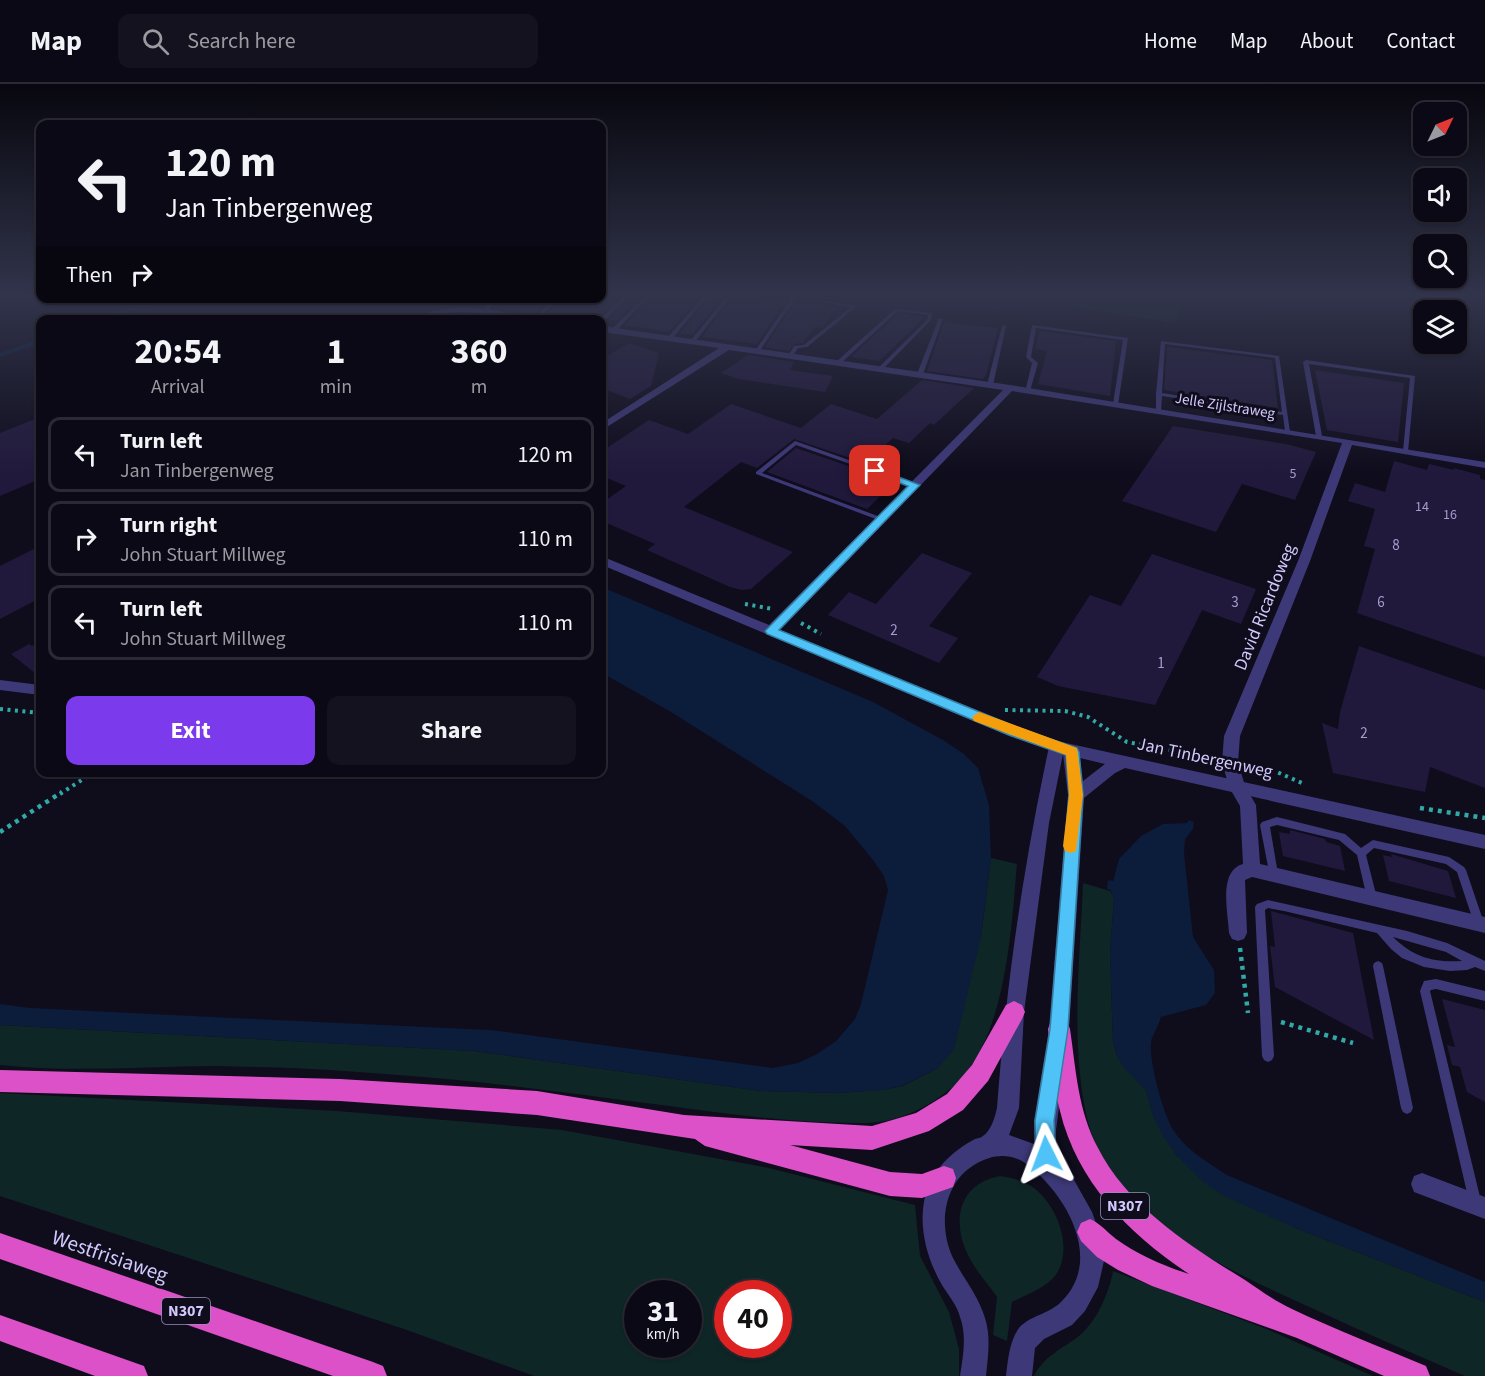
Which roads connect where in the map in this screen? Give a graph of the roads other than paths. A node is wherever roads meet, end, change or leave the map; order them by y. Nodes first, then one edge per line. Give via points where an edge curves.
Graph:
1 (714, 355) edge
2 (785, 355) edge
3 (846, 355) edge
4 (894, 355) edge
5 (927, 355) edge
6 (997, 355) edge
7 (1028, 355) edge
8 (1123, 355) edge
9 (1162, 355) edge
10 (1264, 355) edge
11 (790, 356) joint
12 (839, 362) junction
13 (881, 368) junction
14 (920, 374) junction
15 (990, 385) junction
16 (1010, 388) junction
17 (1027, 390) junction
18 (1159, 394) junction
19 (1116, 404) junction
20 (1158, 411) junction
21 (1285, 414) junction
22 (606, 424) edge
23 (1288, 431) junction
24 (1318, 436) junction
25 (1348, 441) junction
26 (1406, 451) junction
27 (1485, 465) edge
28 (915, 485) junction
29 (881, 519) junction
30 (606, 563) edge
31 (771, 631) junction
32 (0, 685) edge
33 (36, 690) edge
34 (1065, 749) junction
35 (1122, 763) junction
36 (1238, 787) junction
37 (1076, 795) junction
38 (1485, 842) edge
39 (1361, 853) junction
40 (1252, 870) junction
41 (1273, 874) junction
42 (1372, 898) junction
43 (1482, 924) edge
44 (1380, 930) junction
45 (1238, 933) dead end
46 (1480, 965) edge
47 (1378, 966) dead end
48 (1485, 996) edge
49 (1014, 1012) junction
50 (1059, 1029) junction
51 (1268, 1056) dead end
52 (0, 1081) edge
53 (1407, 1108) dead end
54 (684, 1127) junction
55 (990, 1146) junction
56 (1050, 1170) junction
57 (944, 1178) junction
58 (1422, 1184) dead end
59 (1480, 1206) edge
60 (1090, 1232) junction
61 (0, 1246) edge
62 (1281, 1318) junction
63 (0, 1328) edge
64 (134, 1376) edge
65 (373, 1376) edge
66 (973, 1376) edge
67 (1019, 1376) edge
68 (1416, 1376) edge

1 - 22 street
2 - 11 street, Jelle Zijlstraweg
3 - 12 lane
4 - 13 lane
5 - 14 lane
6 - 15 lane
7 - 17 lane via 1035,363
8 - 19 lane
9 - 18 lane, Jelle Zijlstraweg
10 - 21 lane, Jelle Zijlstraweg via 1277,357
11 - 12 street, Jelle Zijlstraweg
12 - 13 street, Jelle Zijlstraweg
13 - 14 street, Jelle Zijlstraweg
14 - 15 street, Jelle Zijlstraweg
15 - 16 street, Jelle Zijlstraweg
16 - 17 street, Jelle Zijlstraweg
16 - 28 street
17 - 19 street, Jelle Zijlstraweg
18 - 20 lane, Jelle Zijlstraweg
18 - 21 lane, Jelle Zijlstraweg
19 - 20 street, Jelle Zijlstraweg
20 - 23 street, Jelle Zijlstraweg
21 - 23 lane, Jelle Zijlstraweg
23 - 24 street, Jelle Zijlstraweg
24 - 25 street, Jelle Zijlstraweg
24 - 26 lane via 1306,362 1413,377
25 - 26 street, Jelle Zijlstraweg
25 - 36 street, David Ricardoweg via 1232,736 1230,762
26 - 27 street, Jelle Zijlstraweg
28 - 29 street
28 - 29 lane via 795,442 758,473
29 - 31 street
30 - 31 street, Jan Tinbergenweg
31 - 34 street, Jan Tinbergenweg via 1014,732
32 - 33 street
34 - 35 street, Jan Tinbergenweg
34 - 37 street
34 - 49 street via 1041,823
35 - 36 street, Jan Tinbergenweg
35 - 37 street, Jan Tinbergenweg
36 - 38 street, Jan Tinbergenweg
36 - 40 street, Jan Tinbergenweg via 1248,805
37 - 50 street
39 - 41 lane via 1342,837 1269,822 1265,825
39 - 42 lane
39 - 43 lane via 1373,844 1449,861 1461,870
40 - 41 street
40 - 45 street via 1241,872 1236,878
41 - 42 street
42 - 43 street
44 - 46 lane via 1448,948
44 - 46 lane via 1411,958 1458,968
44 - 51 lane via 1284,907 1260,907
47 - 53 lane
48 - 59 lane via 1436,984 1428,985 1425,991
49 - 54 highway via 969,1089 921,1123 872,1138
49 - 55 street via 1008,1108
50 - 56 street via 1045,1121
50 - 62 highway, N307 via 1075,1124 1097,1171 1114,1195 1177,1252
52 - 54 highway via 340,1090 537,1103
54 - 57 highway via 890,1184 922,1186
55 - 56 street via 1019,1149
55 - 57 street via 964,1157
56 - 60 street via 1070,1191
57 - 66 street via 937,1193 934,1226 942,1258 975,1322
58 - 59 street
60 - 62 highway, N307 via 1106,1249 1136,1267
60 - 67 street via 1092,1264 1088,1282 1071,1310 1026,1340
61 - 65 highway, Westfrisiaweg / N307
62 - 68 highway, N307
63 - 64 highway

